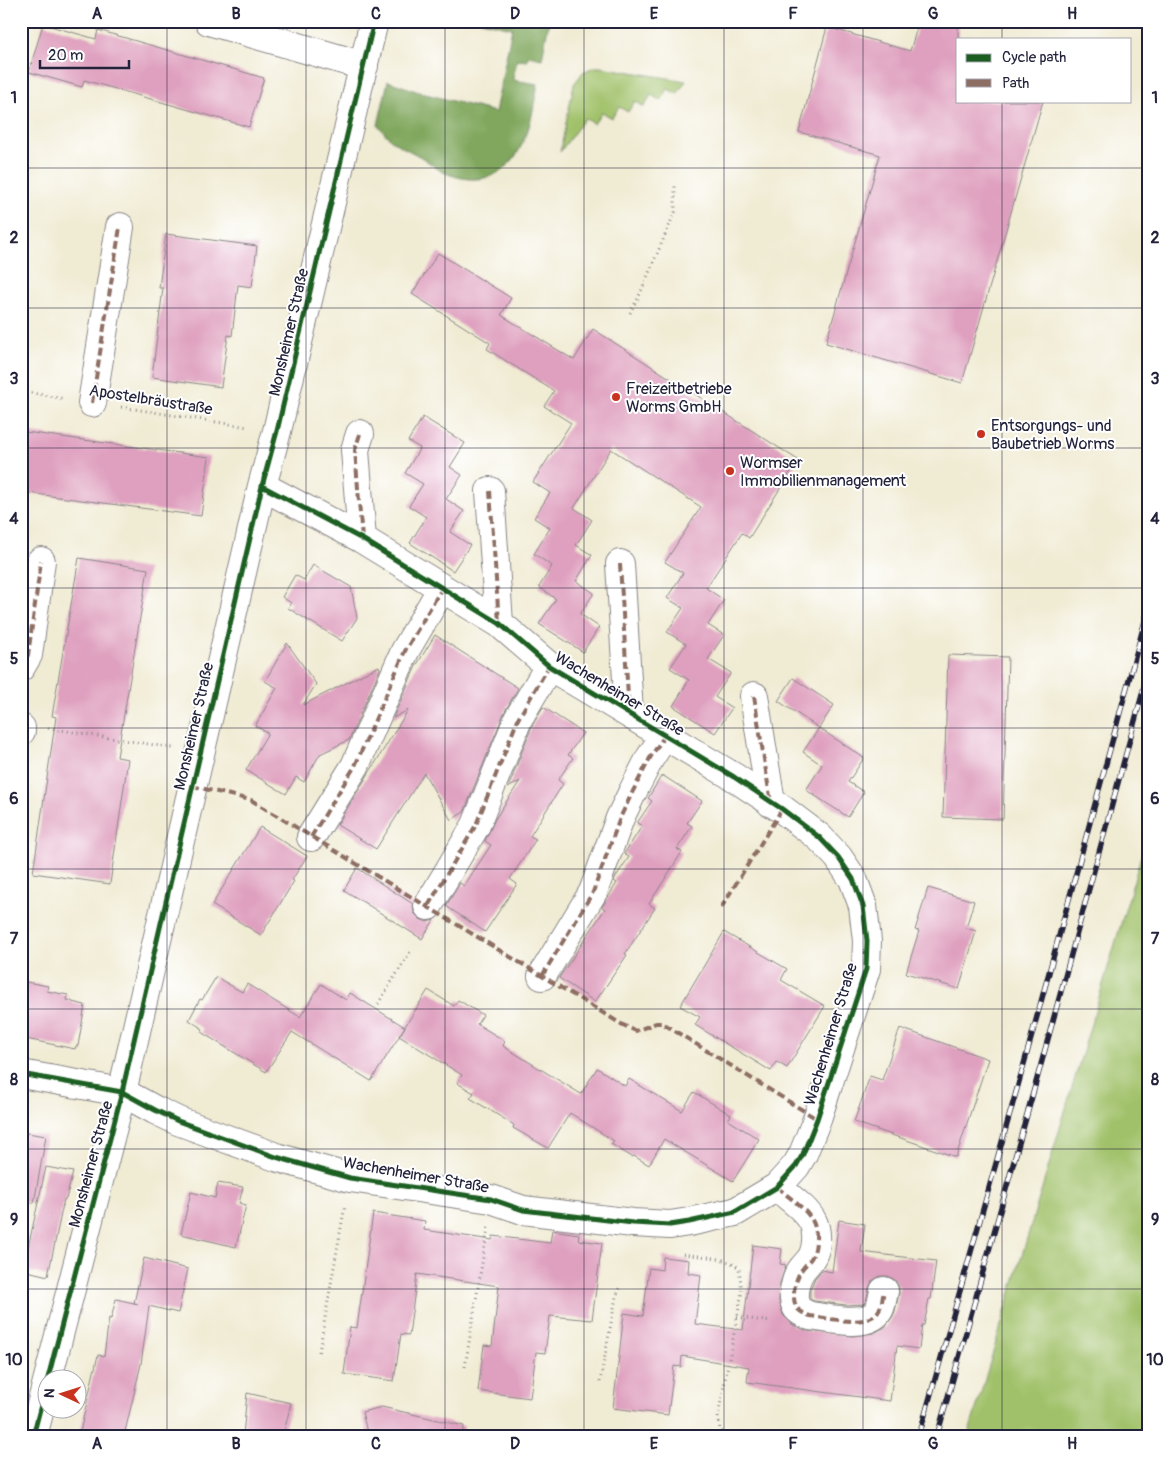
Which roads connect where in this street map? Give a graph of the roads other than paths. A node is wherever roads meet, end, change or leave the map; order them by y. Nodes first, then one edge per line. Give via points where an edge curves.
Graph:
1 (209, 21) edge
2 (374, 21) edge
3 (364, 66) junction
4 (120, 227) dead end
5 (92, 403) road end
6 (360, 434) dead end
7 (262, 486) junction
8 (490, 491) dead end
9 (362, 539) junction
10 (41, 561) dead end
11 (620, 564) dead end
12 (442, 588) junction
13 (499, 624) junction
14 (549, 666) junction
15 (21, 667) edge
16 (754, 696) dead end
17 (629, 713) junction
18 (665, 735) junction
19 (772, 803) junction
20 (311, 837) dead end
21 (428, 906) dead end
22 (542, 976) dead end
23 (21, 1074) edge
24 (122, 1092) junction
25 (777, 1187) junction
26 (884, 1291) dead end
27 (33, 1436) edge

1 - 3 street
2 - 3 street, Monsheimer Straße
3 - 7 street, Monsheimer Straße
4 - 5 street
6 - 9 street via 355,450
7 - 9 street, Wachenheimer Straße
7 - 24 street, Monsheimer Straße
8 - 13 street
9 - 12 street, Wachenheimer Straße
10 - 15 street via 28,655
11 - 17 street, Wachenheimer Straße
12 - 13 street, Wachenheimer Straße
12 - 20 street via 404,651 355,766
13 - 14 street, Wachenheimer Straße
14 - 17 street, Wachenheimer Straße
14 - 21 street, Wachenheimer Straße via 518,719 476,825
16 - 19 street
17 - 18 street, Wachenheimer Straße
18 - 19 street, Wachenheimer Straße
18 - 22 street, Wachenheimer Straße via 620,818 593,892
19 - 25 street, Wachenheimer Straße via 819,837 838,857 853,879 863,906 867,941 866,969 817,1119 796,1166
23 - 24 street, Wachenheimer Straße
24 - 25 street, Wachenheimer Straße via 178,1121 276,1157 350,1178 491,1199 523,1210 670,1225 735,1212
24 - 27 street, Monsheimer Straße
25 - 26 street via 813,1222 815,1251 798,1276 794,1300 802,1313 861,1321 876,1314

